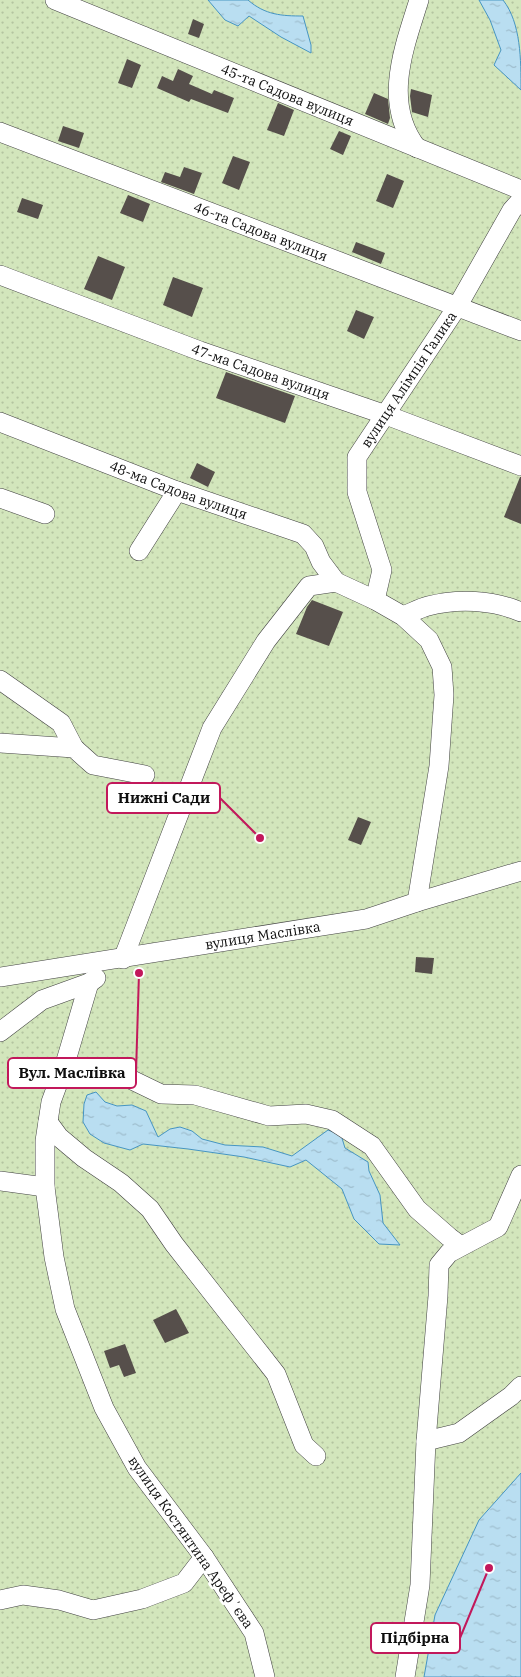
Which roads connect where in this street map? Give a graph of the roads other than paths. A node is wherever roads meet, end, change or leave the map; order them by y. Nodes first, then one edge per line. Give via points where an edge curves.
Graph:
1 (55, 0) edge
2 (419, 0) edge
3 (0, 132) edge
4 (417, 148) junction
5 (521, 190) edge
6 (521, 200) edge
7 (0, 275) edge
8 (457, 307) junction
9 (521, 331) edge
10 (386, 415) junction
11 (0, 422) edge
12 (521, 466) edge
13 (177, 491) junction
14 (0, 498) edge
15 (44, 514) dead end
16 (139, 551) dead end
17 (336, 582) junction
18 (375, 600) junction
19 (521, 612) edge
20 (403, 616) junction
21 (0, 680) edge
22 (0, 743) edge
23 (74, 748) junction
24 (145, 775) dead end
25 (521, 871) edge
26 (417, 902) junction
27 (123, 959) junction
28 (0, 978) edge
29 (89, 983) junction
30 (0, 1032) edge
31 (65, 1064) junction
32 (48, 1122) junction
33 (521, 1175) edge
34 (0, 1182) edge
35 (45, 1187) junction
36 (455, 1249) junction
37 (521, 1386) edge
38 (426, 1441) junction
39 (316, 1456) dead end
40 (204, 1557) junction
41 (0, 1600) edge
42 (265, 1677) edge
43 (406, 1677) edge

1 - 4 street, 45-та Садова вулиця
2 - 4 street via 400,65 397,95 409,138
3 - 8 street, 46-та Садова вулиця
4 - 5 street, 45-та Садова вулиця
6 - 8 street, вулиця Алімпія Галика via 512,210
7 - 10 street, 47-ма Садова вулиця
8 - 9 street, 46-та Садова вулиця
8 - 10 street, вулиця Алімпія Галика
10 - 12 street, 47-ма Садова вулиця
10 - 18 street, вулиця Алімпія Галика via 357,457 357,492 382,570
11 - 13 street, 48-ма Садова вулиця
13 - 16 street
13 - 17 street, 48-ма Садова вулиця via 303,534
14 - 15 street
17 - 18 street
17 - 27 street via 309,586 266,641 212,728
18 - 20 street
19 - 20 street via 507,606 470,601 428,606
20 - 26 street via 429,640 442,668 444,695 440,766
21 - 23 street via 60,723
22 - 23 street
23 - 24 street via 93,765
25 - 26 street, вулиця Маслівка
26 - 27 street, вулиця Маслівка via 366,919
27 - 28 street, вулиця Маслівка
27 - 29 street
29 - 30 street via 42,1000
29 - 31 street, вулиця Костянтина Арефʼєва
31 - 32 street, вулиця Костянтина Арефʼєва via 51,1102
31 - 36 street via 83,1074 130,1078 161,1094 195,1095 269,1116 306,1114 332,1120 372,1146 417,1209 449,1237
32 - 35 street, вулиця Костянтина Арефʼєва via 44,1141
32 - 39 street via 59,1137 150,1209 276,1374 304,1446
33 - 36 street via 498,1227
34 - 35 street
35 - 40 street, вулиця Костянтина Арефʼєва via 65,1309 104,1408 137,1468
36 - 38 street via 439,1265
37 - 38 street via 459,1433
38 - 43 street via 420,1585
40 - 41 street via 184,1582 142,1599 93,1610 32,1596
40 - 42 street, вулиця Костянтина Арефʼєва via 254,1633

